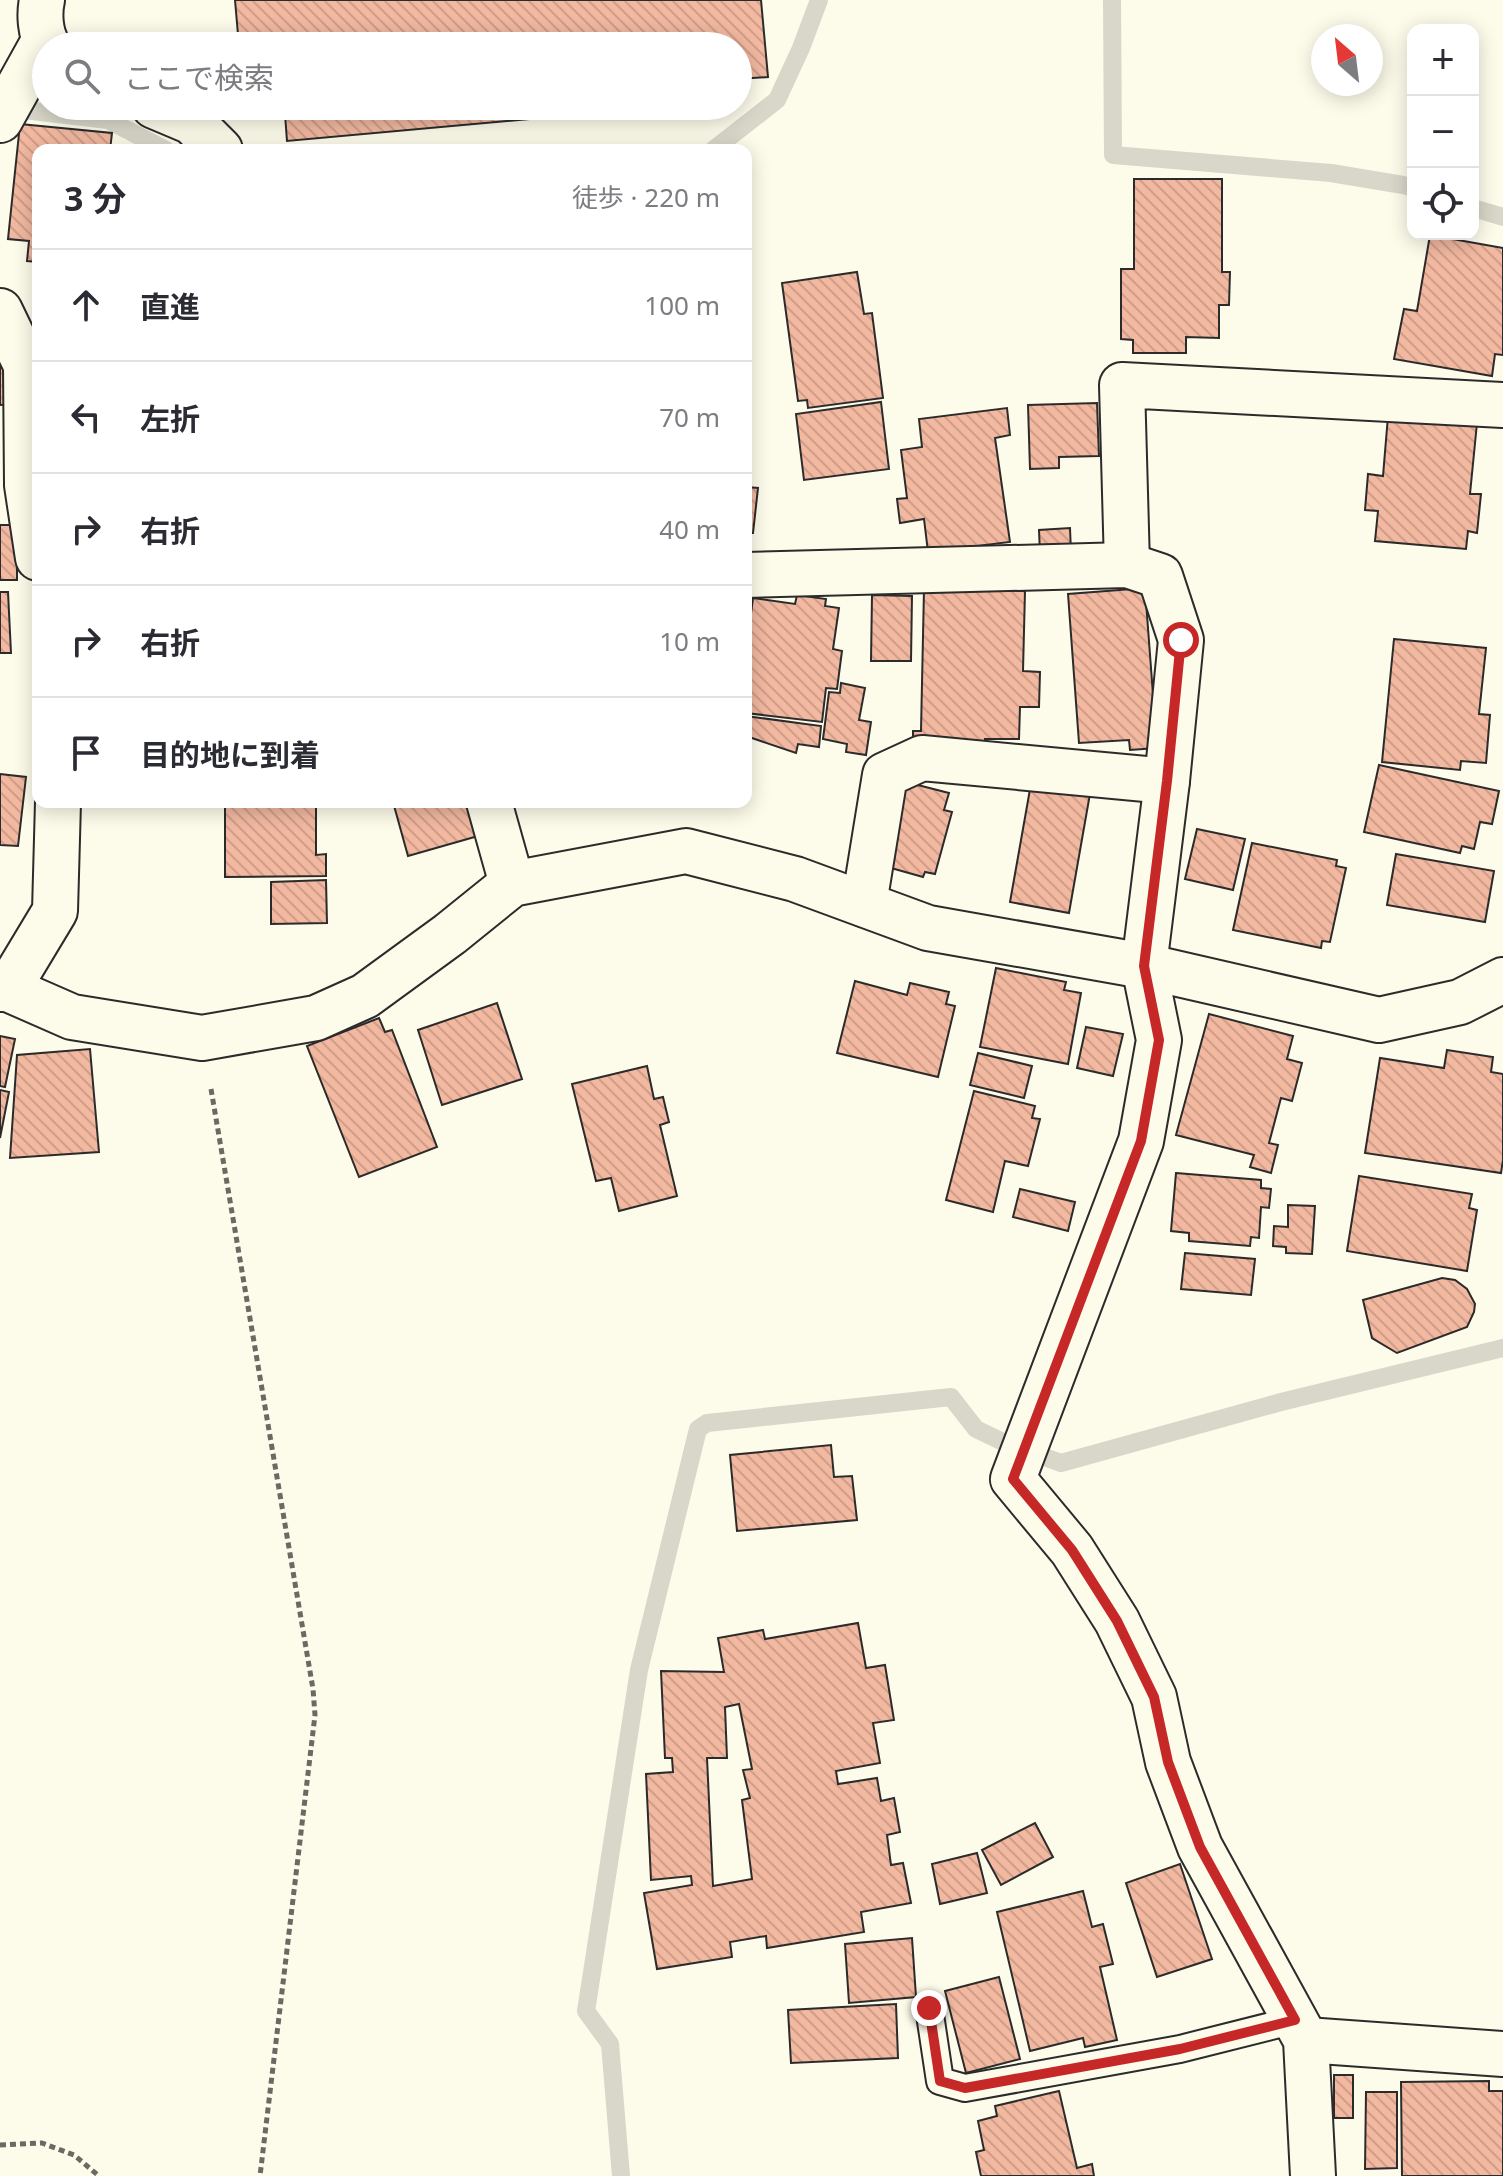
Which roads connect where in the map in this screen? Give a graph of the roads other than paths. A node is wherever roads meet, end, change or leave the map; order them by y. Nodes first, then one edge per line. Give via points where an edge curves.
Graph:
1 (32, 55) edge
2 (0, 120) edge
3 (187, 120) edge
4 (214, 144) edge
5 (0, 311) edge
6 (32, 364) edge
7 (1503, 405) edge
8 (32, 518) edge
9 (1127, 565) junction
10 (752, 575) edge
11 (1167, 781) junction
12 (58, 808) edge
13 (491, 808) edge
14 (512, 884) junction
15 (864, 904) junction
16 (1144, 966) junction
17 (1503, 980) edge
18 (4, 989) edge
19 (929, 2008) dead end
20 (1300, 2030) junction
21 (1503, 2054) edge
22 (1313, 2176) edge

1 - 2 street
3 - 4 street
5 - 6 street
6 - 8 street via 27,485
7 - 9 street via 1122,385
9 - 10 street
9 - 11 street via 1160,576 1181,640
11 - 15 street via 922,758 885,775
11 - 16 street
12 - 18 street via 55,911
13 - 14 street
14 - 15 street via 686,851 795,879
14 - 18 street via 365,996 316,1018 202,1038 72,1017
15 - 16 street via 928,928
16 - 17 street via 1379,1020 1460,1002
16 - 20 street via 1159,1040 1141,1141 1013,1479 1072,1550 1117,1621 1154,1697 1168,1762 1200,1847
19 - 20 lane via 940,2081 965,2088
20 - 21 street
20 - 22 street

